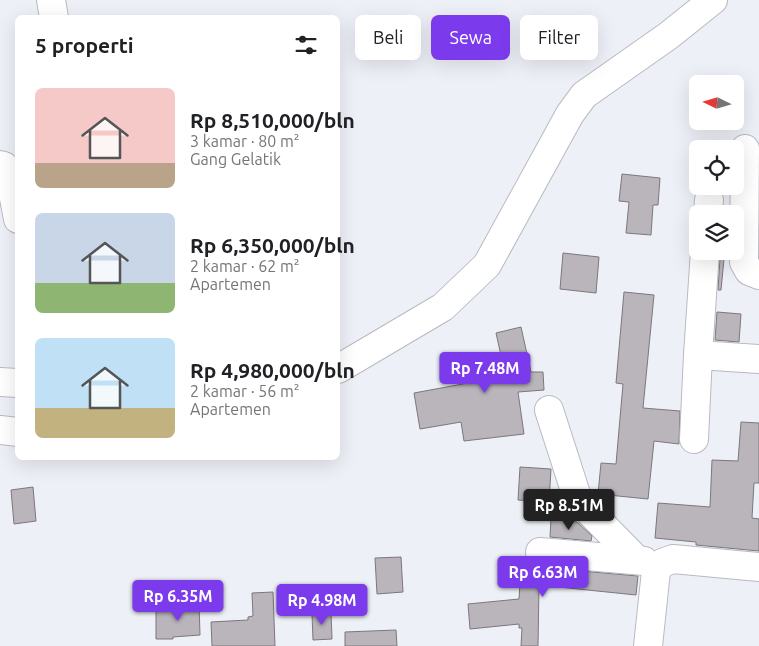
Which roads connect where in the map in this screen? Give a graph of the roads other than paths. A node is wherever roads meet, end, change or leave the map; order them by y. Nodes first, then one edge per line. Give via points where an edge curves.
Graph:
1 (51, 0) edge
2 (713, 0) edge
3 (54, 15) edge
4 (745, 149) dead end
5 (0, 166) edge
6 (15, 204) edge
7 (705, 260) edge
8 (759, 275) edge
9 (698, 355) junction
10 (759, 359) edge
11 (340, 368) edge
12 (0, 382) edge
13 (15, 382) edge
14 (549, 410) dead end
15 (0, 430) edge
16 (15, 432) edge
17 (694, 439) dead end
18 (540, 552) dead end
19 (636, 559) junction
20 (662, 564) junction
21 (759, 567) edge
22 (648, 646) edge

1 - 3 street
2 - 11 street via 584,95 570,114 487,265 443,306
4 - 8 street via 744,262 749,270
5 - 6 street via 9,172
7 - 9 street
9 - 10 street
9 - 17 street
12 - 13 street
14 - 19 street via 578,500
15 - 16 street
18 - 19 street
19 - 20 street
20 - 21 street via 673,560
20 - 22 street via 656,571

